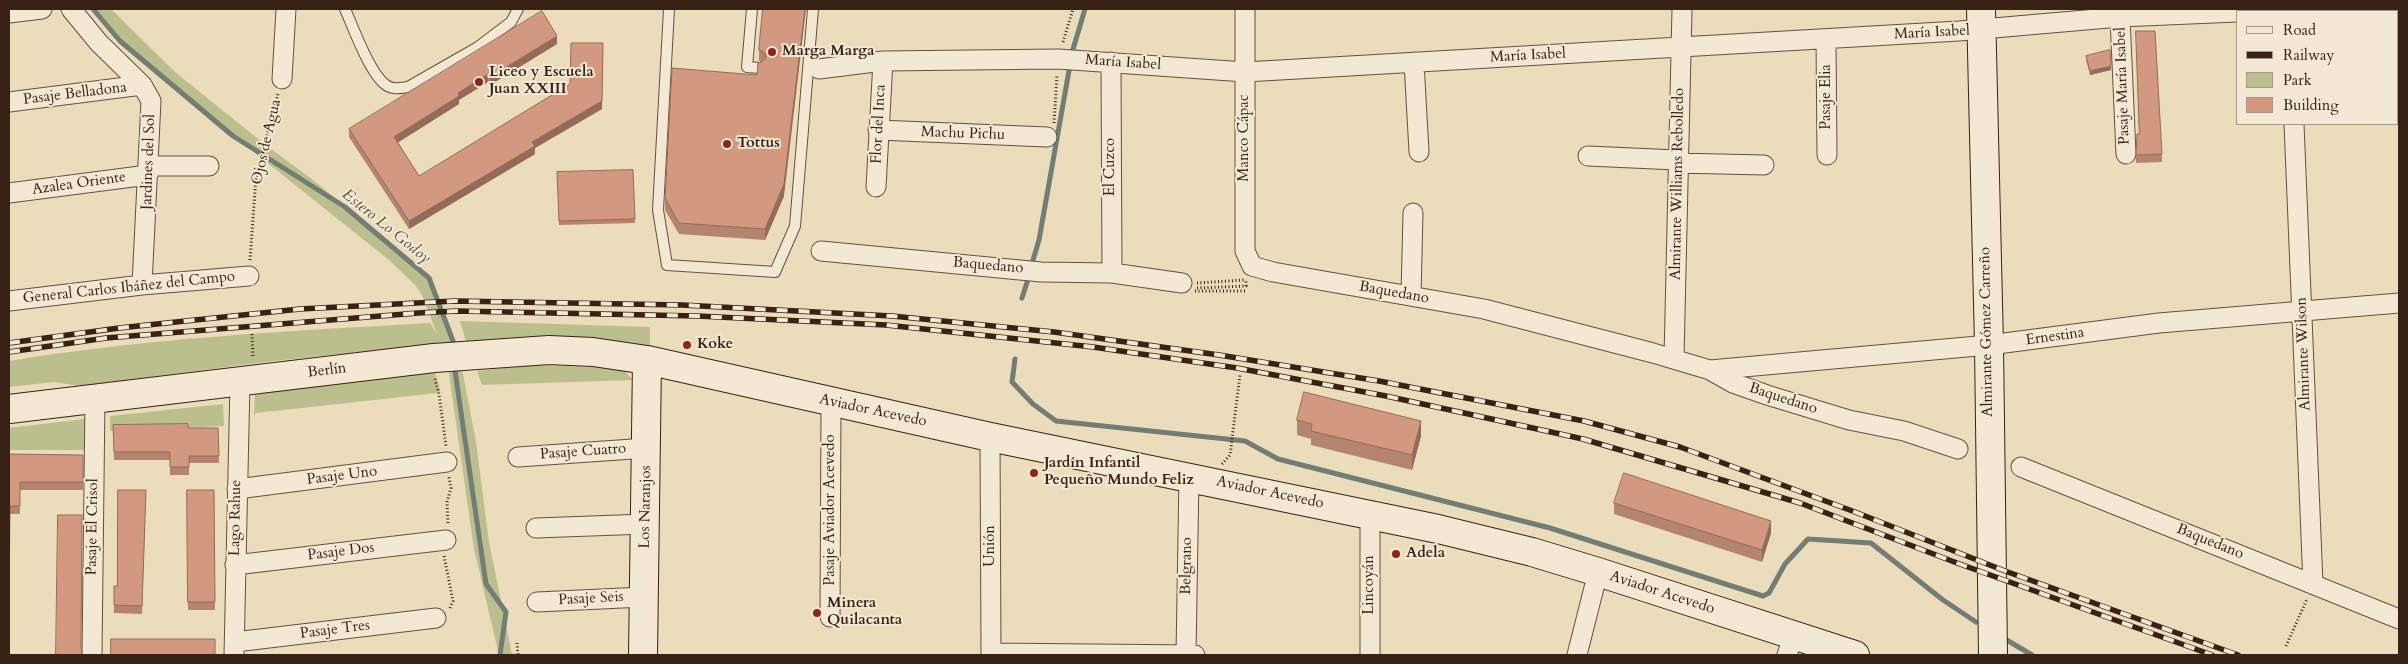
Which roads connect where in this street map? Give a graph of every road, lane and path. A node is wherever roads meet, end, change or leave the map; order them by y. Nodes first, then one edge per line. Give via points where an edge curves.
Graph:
1 (42, 9) edge
2 (71, 9) edge
3 (286, 9) edge
4 (345, 9) edge
5 (518, 9) edge
6 (669, 9) edge
7 (752, 9) edge
8 (813, 9) edge
9 (1073, 9) edge
10 (1245, 9) edge
11 (1682, 9) edge
12 (2293, 9) edge
13 (2288, 10) edge
14 (2236, 12) edge
15 (9, 13) edge
16 (2120, 17) junction
17 (1981, 19) edge
18 (1826, 39) junction
19 (1682, 47) junction
20 (1058, 59) junction
21 (882, 61) junction
22 (1111, 62) junction
23 (1414, 62) junction
24 (759, 68) edge
25 (809, 71) junction
26 (1245, 72) junction
27 (282, 79) joint
28 (142, 85) junction
29 (9, 102) edge
30 (2294, 125) edge
31 (878, 130) junction
32 (1048, 137) joint
33 (1419, 152) dead end
34 (2126, 154) dead end
35 (1588, 156) dead end
36 (1827, 156) dead end
37 (1677, 162) junction
38 (209, 166) dead end
39 (1764, 166) dead end
40 (149, 171) junction
41 (876, 187) dead end
42 (9, 193) edge
43 (1413, 213) dead end
44 (821, 251) dead end
45 (1112, 273) junction
46 (1249, 273) junction
47 (249, 276) joint
48 (142, 285) junction
49 (1186, 288) junction
50 (1245, 291) dead end
51 (1410, 296) junction
52 (9, 301) edge
53 (2399, 303) edge
54 (2303, 311) junction
55 (1989, 345) junction
56 (1674, 358) junction
57 (647, 360) junction
58 (1710, 370) junction
59 (1240, 375) dead end
60 (240, 382) junction
61 (95, 398) junction
62 (831, 402) junction
63 (9, 409) edge
64 (990, 437) junction
65 (647, 448) junction
66 (1958, 449) dead end
67 (1230, 455) dead end
68 (518, 456) dead end
69 (447, 462) dead end
70 (2021, 467) dead end
71 (1189, 476) junction
72 (237, 489) junction
73 (1370, 514) junction
74 (646, 524) junction
75 (536, 528) dead end
76 (443, 540) joint
77 (235, 565) junction
78 (1598, 572) junction
79 (2313, 584) junction
80 (644, 596) junction
81 (538, 602) dead end
82 (830, 617) dead end
83 (436, 618) joint
84 (2399, 619) edge
85 (517, 643) dead end
86 (1790, 645) edge
87 (2286, 646) dead end
88 (235, 648) edge
89 (991, 654) edge
90 (92, 655) edge
91 (518, 655) edge
92 (643, 655) edge
93 (1189, 655) edge
94 (1370, 655) edge
95 (1577, 655) edge
96 (1855, 655) edge
97 (1993, 655) edge

1 - 15 street
2 - 28 street, Jardines del Sol
3 - 27 street, Ojos de Agua
4 - 5 lane via 367,58 385,84 396,89 408,87 478,47 511,22
6 - 25 lane via 658,210 667,265 775,272 795,226
7 - 24 lane via 747,66
8 - 25 lane
9 - 20 path
10 - 26 street, Manco Cápac
11 - 19 street, Almirante Williams Rebolledo
12 - 13 street
14 - 16 street, María Isabel
16 - 17 street, María Isabel
16 - 34 street, Pasaje María Isabel
17 - 18 street, María Isabel
17 - 55 main road, Almirante Gómez Carreño
18 - 19 street, María Isabel
18 - 36 street, Pasaje Elia
19 - 23 street, María Isabel
19 - 37 street, Almirante Williams Rebolledo
20 - 21 street, María Isabel
20 - 22 street, María Isabel
20 - 32 path via 1054,124
21 - 25 street, María Isabel
21 - 31 street, Flor del Inca
22 - 26 street, María Isabel
22 - 45 street, El Cuzco
23 - 26 street, María Isabel
23 - 33 street
26 - 46 street, Manco Cápac via 1245,251
27 - 47 path, Ojos de Agua via 256,177
28 - 29 street, Pasaje Belladona
28 - 40 street, Jardines del Sol via 151,101
30 - 54 street, Almirante Wilson
31 - 32 street, Machu Pichu
31 - 41 street, Flor del Inca
35 - 37 street
37 - 39 street
37 - 56 street, Almirante Williams Rebolledo
38 - 40 street, Azalea Oriente
40 - 42 street, Azalea Oriente
40 - 48 street, Jardines del Sol
43 - 51 street
44 - 45 street, Baquedano via 1041,272
45 - 49 street, Baquedano
46 - 49 path
46 - 49 path via 1246,286
46 - 51 street, Baquedano via 1273,272
47 - 48 street, General Carlos Ibáñez del Campo
48 - 52 street, General Carlos Ibáñez del Campo
49 - 50 path
51 - 56 street, Baquedano via 1484,309
53 - 54 street, Ernestina
54 - 55 street, Ernestina via 2159,323
54 - 79 street, Almirante Wilson
55 - 58 street, Ernestina
55 - 97 main road, Almirante Gómez Carreño
56 - 58 street, Baquedano
57 - 60 main road, Berlín via 548,350 434,358
57 - 62 main road, Aviador Acevedo
57 - 65 main road, Los Naranjos
58 - 66 street, Baquedano via 1733,383 1767,395 1848,420 1904,431
59 - 67 path
60 - 61 main road, Berlín
60 - 72 street, Lago Rahue
61 - 63 main road, Berlín
61 - 90 street, Pasaje El Crisol
62 - 64 main road, Aviador Acevedo
62 - 82 street, Pasaje Aviador Acevedo
64 - 71 main road, Aviador Acevedo
64 - 89 street, Unión
65 - 68 street, Pasaje Cuatro
65 - 74 main road, Los Naranjos
69 - 72 street, Pasaje Uno
70 - 79 street, Baquedano
71 - 73 main road, Aviador Acevedo
71 - 93 street, Belgrano
72 - 77 street, Lago Rahue
73 - 78 main road, Aviador Acevedo via 1532,552
73 - 94 street, Lincoyán
74 - 75 street
74 - 80 main road, Los Naranjos
76 - 77 street, Pasaje Dos
76 - 83 path via 453,601 447,614
77 - 88 street, Lago Rahue
78 - 86 main road, Aviador Acevedo
78 - 95 street
79 - 84 street, Baquedano
79 - 87 path
80 - 81 street, Pasaje Seis
80 - 92 main road, Los Naranjos
83 - 88 street, Pasaje Tres
85 - 91 path
86 - 96 main road, Aviador Acevedo
89 - 93 street

